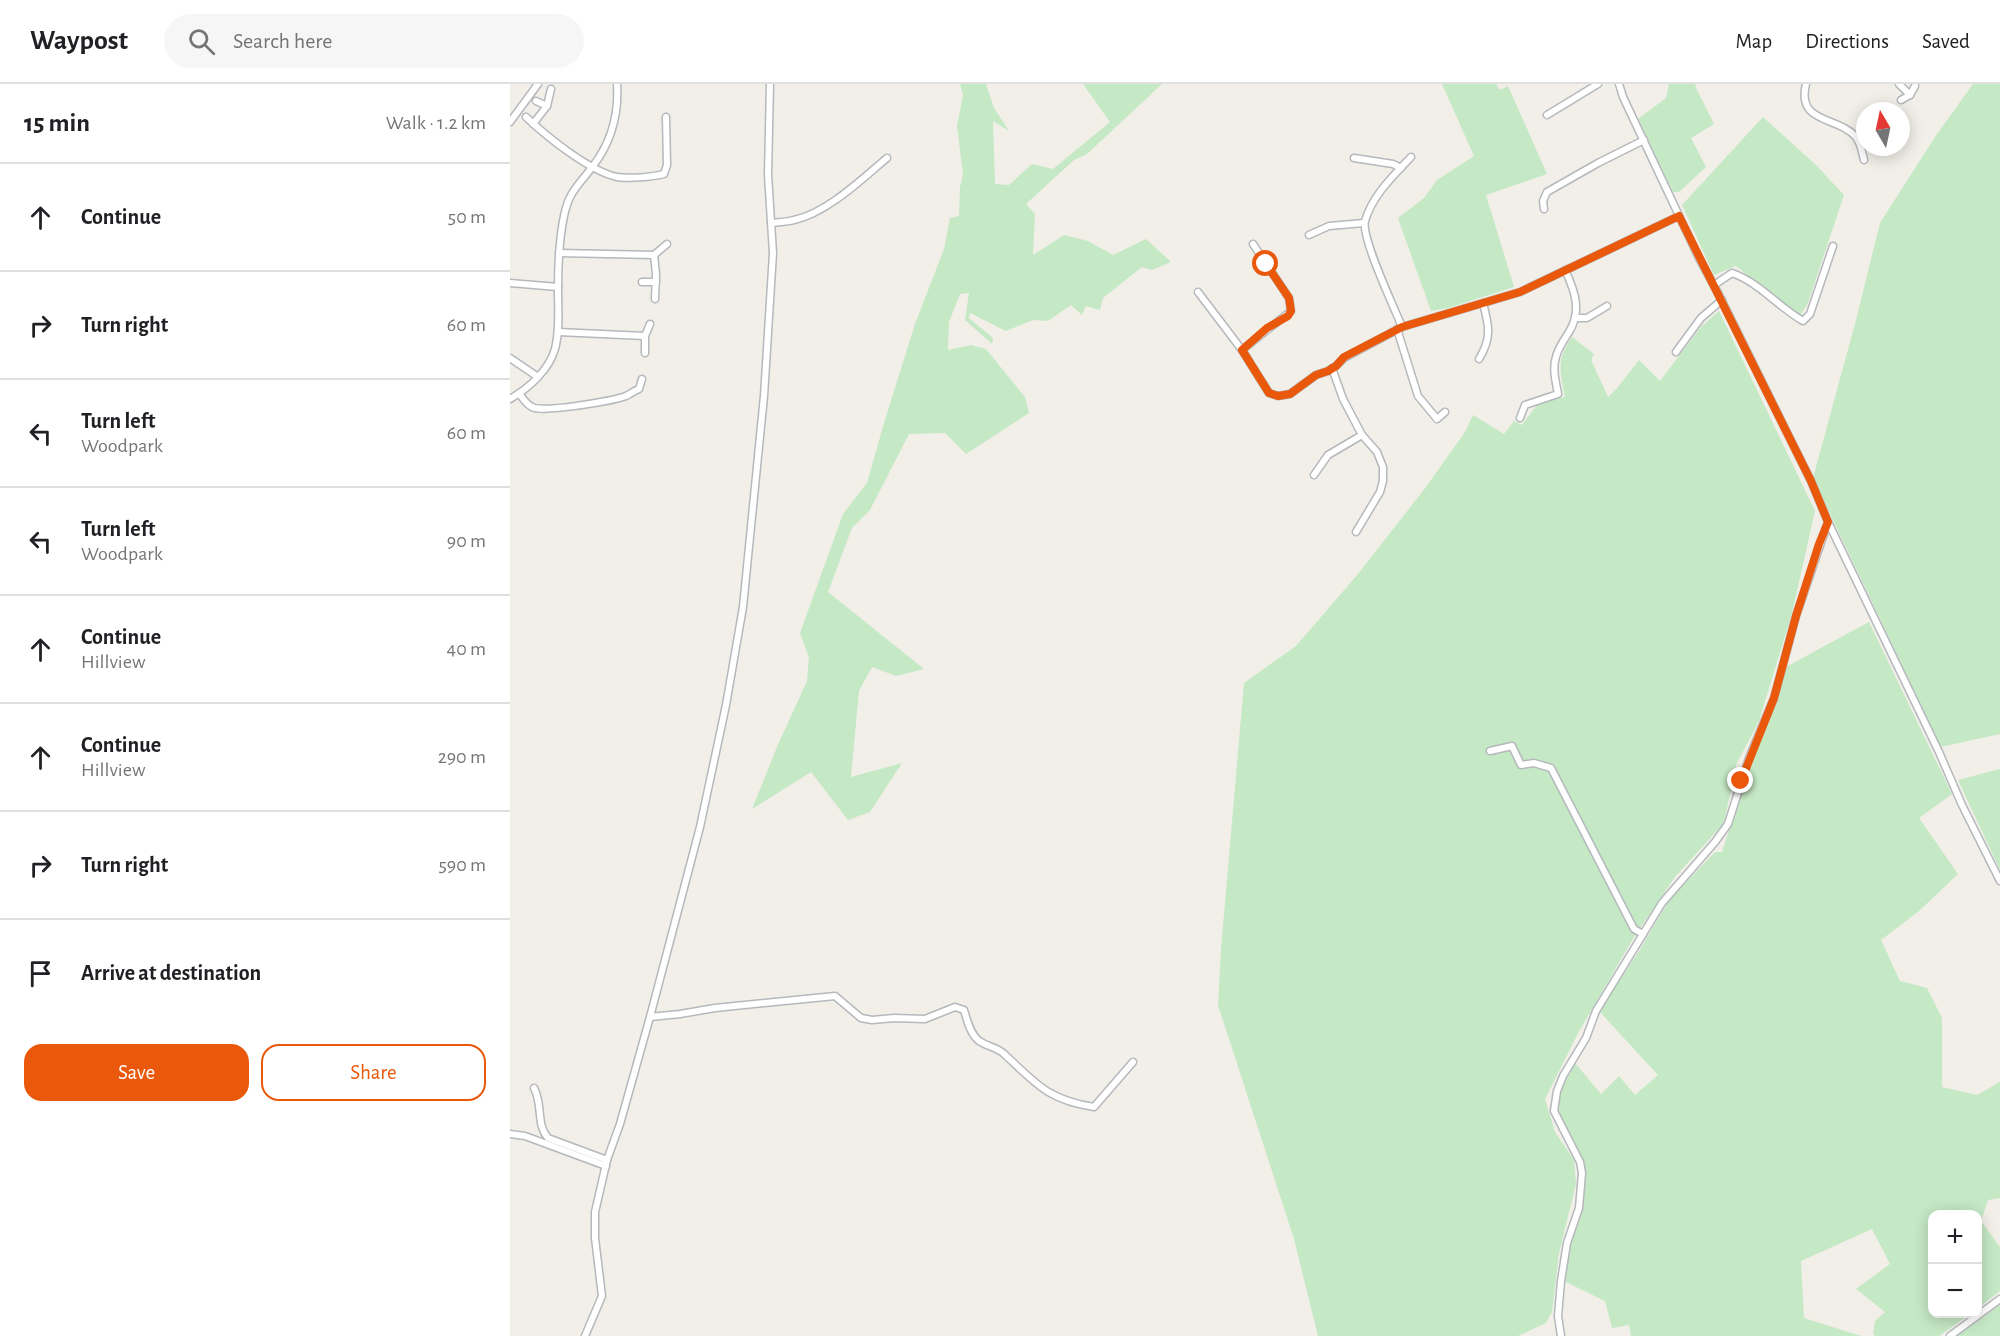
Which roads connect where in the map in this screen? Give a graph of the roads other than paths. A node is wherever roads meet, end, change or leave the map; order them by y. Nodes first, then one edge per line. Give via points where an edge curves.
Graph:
1 (538, 84) edge
2 (617, 84) edge
3 (770, 84) edge
4 (1598, 84) edge
5 (1619, 84) edge
6 (1806, 84) edge
7 (1899, 84) edge
8 (1915, 86) dead end
9 (551, 89) dead end
10 (1910, 95) junction
11 (1901, 100) dead end
12 (536, 101) dead end
13 (548, 106) junction
14 (1547, 115) dead end
15 (526, 117) dead end
16 (666, 117) dead end
17 (510, 122) edge
18 (533, 124) junction
19 (1644, 140) junction
20 (887, 158) dead end
21 (1354, 158) dead end
22 (1411, 158) dead end
23 (1864, 160) dead end
24 (593, 167) junction
25 (1401, 168) junction
26 (1544, 209) dead end
27 (1679, 216) junction
28 (771, 223) junction
29 (1364, 223) junction
30 (1309, 235) dead end
31 (667, 244) dead end
32 (1253, 244) dead end
33 (1833, 246) dead end
34 (559, 253) junction
35 (654, 255) junction
36 (1564, 270) junction
37 (642, 282) dead end
38 (656, 282) junction
39 (510, 283) edge
40 (1714, 285) junction
41 (558, 286) junction
42 (1198, 291) dead end
43 (655, 299) dead end
44 (1722, 300) junction
45 (1483, 303) junction
46 (1607, 306) dead end
47 (1576, 318) junction
48 (650, 324) dead end
49 (1399, 328) junction
50 (558, 332) junction
51 (645, 336) junction
52 (1242, 350) junction
53 (1676, 352) dead end
54 (645, 353) dead end
55 (510, 358) edge
56 (1478, 360) dead end
57 (1332, 368) junction
58 (538, 377) junction
59 (642, 379) dead end
60 (519, 393) junction
61 (510, 399) edge
62 (1445, 412) dead end
63 (1520, 418) dead end
64 (1362, 435) junction
65 (1313, 476) dead end
66 (1828, 522) junction
67 (1356, 532) dead end
68 (1490, 751) dead end
69 (2000, 881) edge
70 (1643, 934) junction
71 (650, 1017) junction
72 (1133, 1062) dead end
73 (534, 1088) dead end
74 (510, 1134) edge
75 (607, 1163) junction
76 (2000, 1299) edge
77 (585, 1336) edge
78 (1561, 1336) edge
79 (1950, 1336) edge

1 - 17 street
2 - 24 street via 613,130
3 - 28 street via 767,152
4 - 14 street
5 - 19 street
6 - 23 street via 1808,109 1851,133 1860,143
7 - 10 street
8 - 10 street
9 - 13 street
10 - 11 street
12 - 13 street
13 - 18 street
15 - 18 street
16 - 24 street via 664,174 617,177
18 - 24 street
19 - 26 street via 1547,192
19 - 27 street
20 - 28 street via 816,212
21 - 25 street
22 - 25 street
24 - 34 street via 571,193
25 - 29 street via 1378,194
27 - 36 street
27 - 40 street
28 - 71 street via 773,253 764,396 743,607 700,827
29 - 30 street via 1329,226
29 - 49 street
31 - 35 street
32 - 52 street via 1289,298 1291,311
33 - 40 street via 1810,314 1803,321 1743,277 1732,273
34 - 35 street
34 - 41 street
35 - 38 street
36 - 45 street via 1520,292
36 - 47 street via 1575,294
37 - 38 street
38 - 43 street
39 - 41 street
40 - 44 street
41 - 50 street
42 - 52 street
44 - 53 street via 1701,318
44 - 66 street
45 - 49 street
45 - 56 street via 1489,331
46 - 47 street via 1587,318
47 - 63 street via 1555,358 1558,394 1525,405
48 - 51 street
49 - 57 street via 1344,357
49 - 62 street via 1422,403 1437,419
50 - 51 street
50 - 58 street via 555,350
51 - 54 street
52 - 57 street via 1273,396 1290,394
55 - 58 street
57 - 64 street
58 - 60 street
59 - 60 street via 639,389 625,396 546,409 533,408
60 - 61 street
64 - 65 street via 1328,455
64 - 67 street via 1380,457 1383,476 1380,492
66 - 69 street
66 - 70 street via 1796,616 1774,698 1728,824 1662,903
68 - 70 street via 1512,746 1521,765 1534,763 1551,768 1634,929
70 - 78 street via 1596,1011 1555,1098 1554,1111 1582,1173 1579,1208 1567,1243 1561,1281
71 - 72 street via 835,996 861,1018 872,1020 925,1019 956,1007 964,1010 978,1040 1000,1051 1028,1078 1053,1096 1094,1107
71 - 75 street
73 - 75 street via 542,1131 548,1138
74 - 75 street
75 - 77 street via 595,1212 602,1296
76 - 79 street

